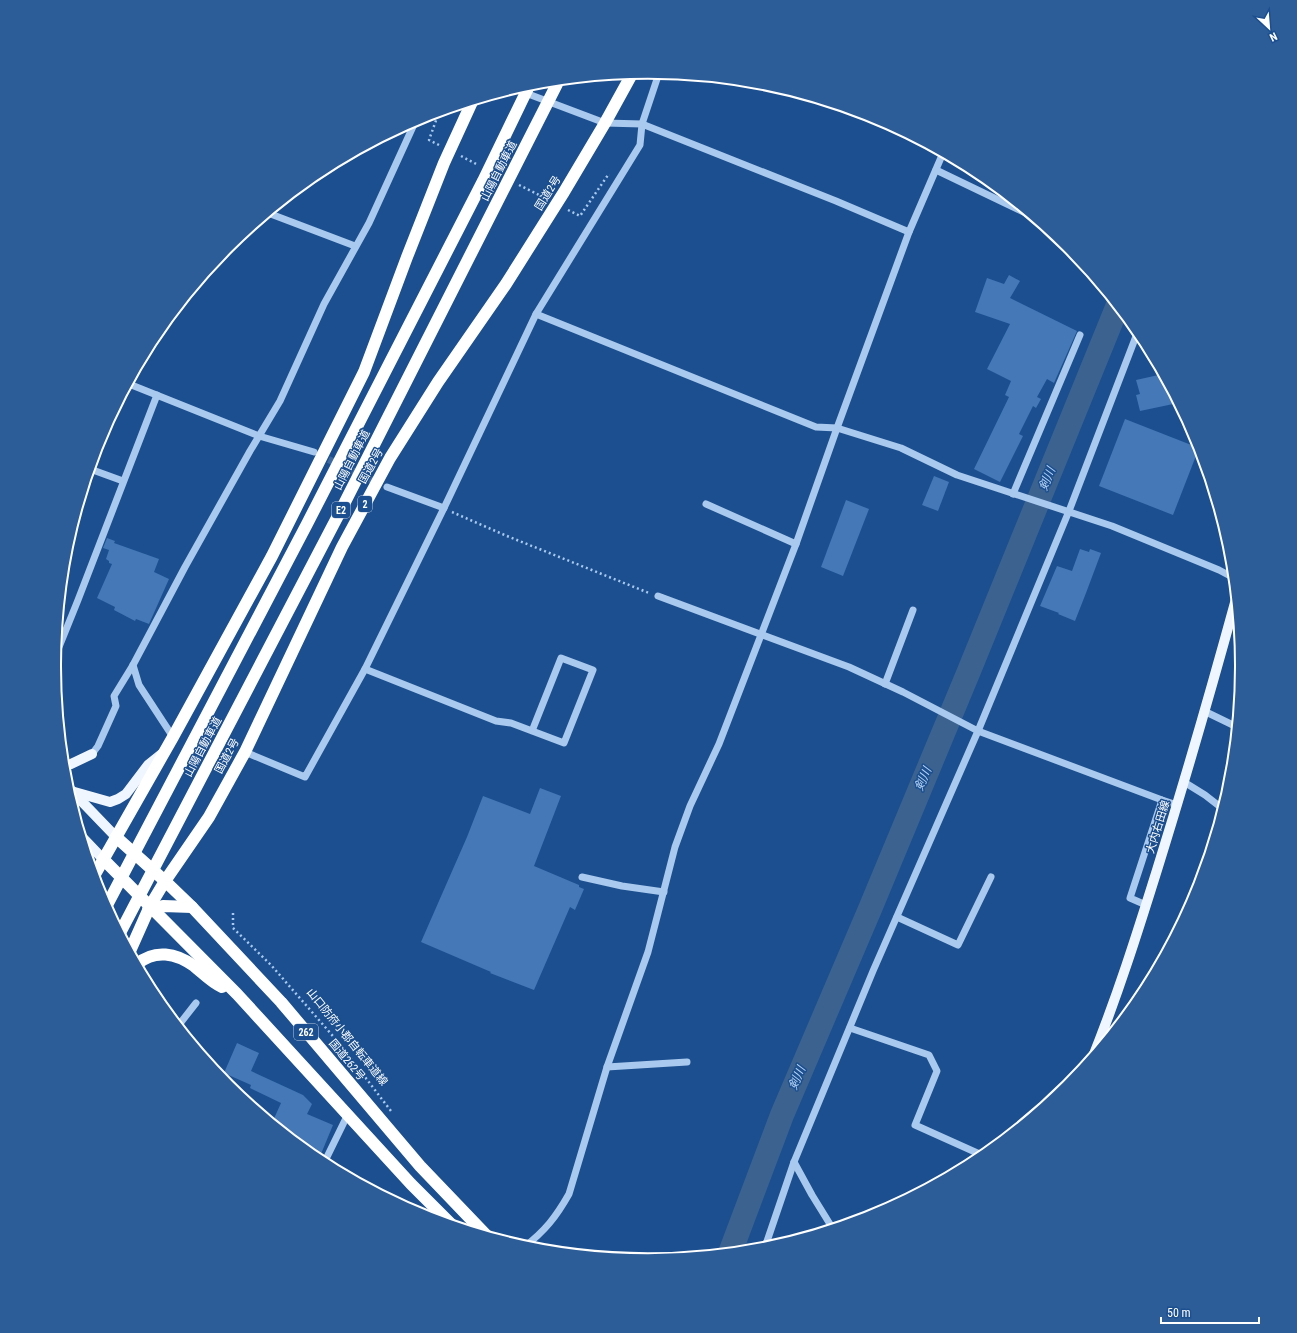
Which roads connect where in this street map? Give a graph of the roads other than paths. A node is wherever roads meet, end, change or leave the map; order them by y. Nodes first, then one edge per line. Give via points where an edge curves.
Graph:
1 (657, 79) edge
2 (629, 80) edge
3 (556, 87) edge
4 (524, 92) edge
5 (526, 92) edge
6 (470, 107) edge
7 (605, 123) junction
8 (642, 124) junction
9 (411, 130) edge
10 (941, 158) edge
11 (936, 170) junction
12 (1016, 208) edge
13 (273, 215) edge
14 (909, 232) junction
15 (355, 246) junction
16 (536, 314) junction
17 (1080, 335) dead end
18 (1135, 338) edge
19 (133, 386) edge
20 (157, 395) junction
21 (837, 428) junction
22 (259, 436) junction
23 (314, 452) tunnel mouth
24 (95, 471) edge
25 (123, 482) junction
26 (387, 487) tunnel mouth
27 (1013, 494) junction
28 (706, 504) dead end
29 (444, 508) junction
30 (1065, 511) junction
31 (796, 544) junction
32 (1229, 575) edge
33 (658, 596) road end
34 (1233, 609) edge
35 (913, 610) dead end
36 (761, 635) junction
37 (62, 640) edge
38 (133, 665) junction
39 (365, 669) junction
40 (885, 684) junction
41 (1204, 711) junction
42 (1233, 725) edge
43 (532, 731) junction
44 (978, 731) junction
45 (173, 736) junction
46 (245, 752) junction
47 (164, 753) junction
48 (92, 754) joint
49 (70, 767) edge
50 (1184, 782) junction
51 (74, 790) edge
52 (75, 794) edge
53 (1162, 800) junction
54 (1177, 805) junction
55 (1219, 805) edge
56 (116, 837) junction
57 (89, 844) edge
58 (103, 859) junction
59 (98, 869) edge
60 (582, 877) dead end
61 (990, 877) dead end
62 (165, 881) junction
63 (664, 892) junction
64 (110, 900) edge
65 (1146, 905) junction
66 (192, 907) junction
67 (151, 908) junction
68 (897, 918) junction
69 (121, 923) edge
70 (123, 928) edge
71 (133, 946) edge
72 (141, 962) edge
73 (237, 994) junction
74 (196, 1003) dead end
75 (181, 1022) edge
76 (850, 1028) junction
77 (1098, 1045) edge
78 (687, 1062) dead end
79 (607, 1067) junction
80 (348, 1114) junction
81 (978, 1153) edge
82 (327, 1158) edge
83 (794, 1162) junction
84 (444, 1217) edge
85 (831, 1225) edge
86 (481, 1229) edge
87 (530, 1242) edge
88 (767, 1242) edge

1 - 8 street
2 - 7 highway, 国道2号 / 2
3 - 70 highway, 山陽自動車道 / E2, bridge via 338,517
4 - 7 street
5 - 64 highway, 山陽自動車道 / E2, bridge via 484,181
6 - 45 highway via 444,163 364,372 272,556
7 - 8 street
7 - 46 highway, 国道2号 / 2 via 506,284 438,382 390,458 342,547
8 - 14 street
8 - 16 street via 640,145
9 - 15 street
10 - 11 street
11 - 12 street
11 - 14 street
13 - 15 street
14 - 21 street
15 - 22 street via 324,304 280,401
16 - 21 street via 816,427
16 - 29 street
17 - 27 street
18 - 30 street
19 - 20 street
20 - 22 street
20 - 25 street
21 - 27 street via 901,448 957,476
21 - 31 street
22 - 23 street
22 - 38 street
24 - 25 street
25 - 37 street
26 - 29 street
27 - 30 street
28 - 31 street
29 - 39 street
30 - 32 street via 1112,526
30 - 44 street
31 - 36 street
33 - 36 street
34 - 41 main road, 大内右田線
35 - 40 street
36 - 40 street via 849,667
36 - 63 street via 719,744 690,806 675,847
38 - 45 street via 139,685
38 - 48 street via 114,696 116,706
39 - 43 street via 496,721 511,723
39 - 46 street via 305,777
40 - 44 street
41 - 42 street
41 - 50 main road, 大内右田線
43 - 43 street via 562,658 593,670 564,743
44 - 53 street
44 - 68 street
45 - 47 highway
46 - 62 highway, 国道2号 / 2 via 209,817
47 - 51 main road via 148,765 126,794 118,799 110,802
47 - 56 highway
48 - 49 main road
50 - 54 main road, 大内右田線
50 - 55 street
52 - 56 main road
53 - 54 street
53 - 65 street via 1130,898
54 - 65 main road, 大内右田線
56 - 58 highway
56 - 62 highway, 国道262号 / 262
57 - 58 main road
58 - 59 highway
58 - 67 highway, 262
60 - 63 street
61 - 68 street via 958,945
62 - 66 highway, 国道262号 / 262
62 - 67 highway, 国道2号 / 2
63 - 79 street via 648,952
65 - 77 main road, 大内右田線
66 - 67 highway
66 - 86 highway, 国道262号 / 262 via 281,1002 420,1166
67 - 69 highway
67 - 71 highway, 国道2号 / 2
67 - 73 highway, 262
68 - 76 street
72 - 73 highway via 153,955 170,954 193,965 218,985
73 - 80 highway, 262
74 - 75 street
76 - 81 street via 929,1055 937,1071 915,1125
76 - 83 street
78 - 79 street
79 - 87 street via 569,1194 547,1227
80 - 82 street
80 - 84 highway, 262
83 - 85 street
83 - 88 street

